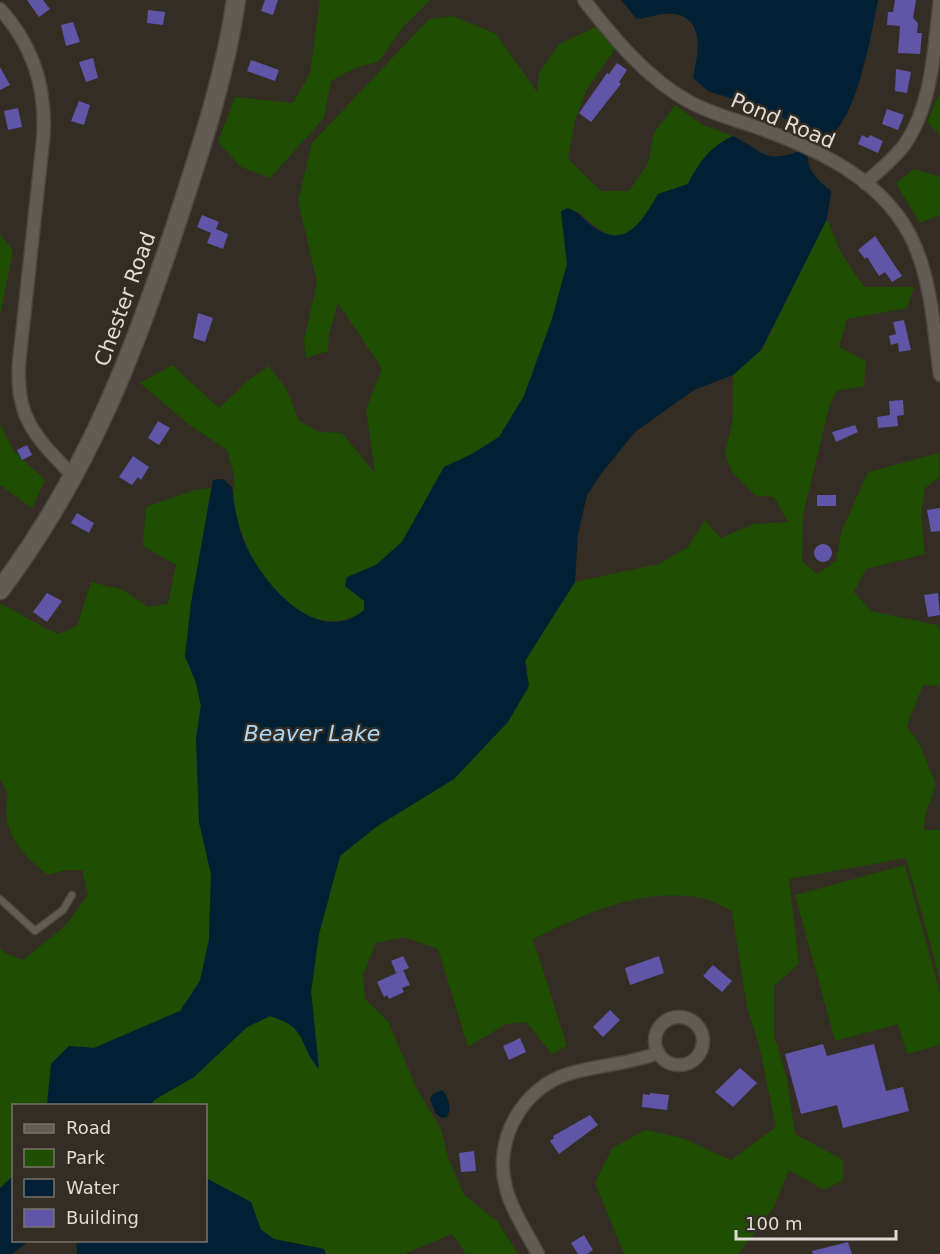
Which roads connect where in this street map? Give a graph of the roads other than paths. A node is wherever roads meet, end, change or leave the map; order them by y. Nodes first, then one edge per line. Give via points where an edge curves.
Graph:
1 (236, 0) edge
2 (584, 0) edge
3 (940, 0) edge
4 (0, 9) edge
5 (936, 66) edge
6 (865, 183) junction
7 (940, 375) edge
8 (74, 477) junction
9 (0, 590) edge
10 (72, 895) dead end
11 (0, 899) edge
12 (658, 1053) junction
13 (538, 1254) edge

1 - 8 main road, Chester Road via 222,70 162,268 118,386
2 - 6 street, Pond Road via 627,50 675,94 702,109 828,158
3 - 5 street
4 - 8 street via 28,49 39,78 44,109 19,363 20,400 33,431
5 - 6 street via 912,132 898,153
6 - 7 street, Pond Road via 892,207 915,245 927,285
8 - 9 main road, Chester Road
10 - 11 lane via 63,910 35,931
12 - 12 street via 673,1064 691,1062 702,1047 700,1029 686,1017 664,1021 655,1036
12 - 13 street via 557,1078 532,1095 517,1113 506,1142 503,1172 511,1204

